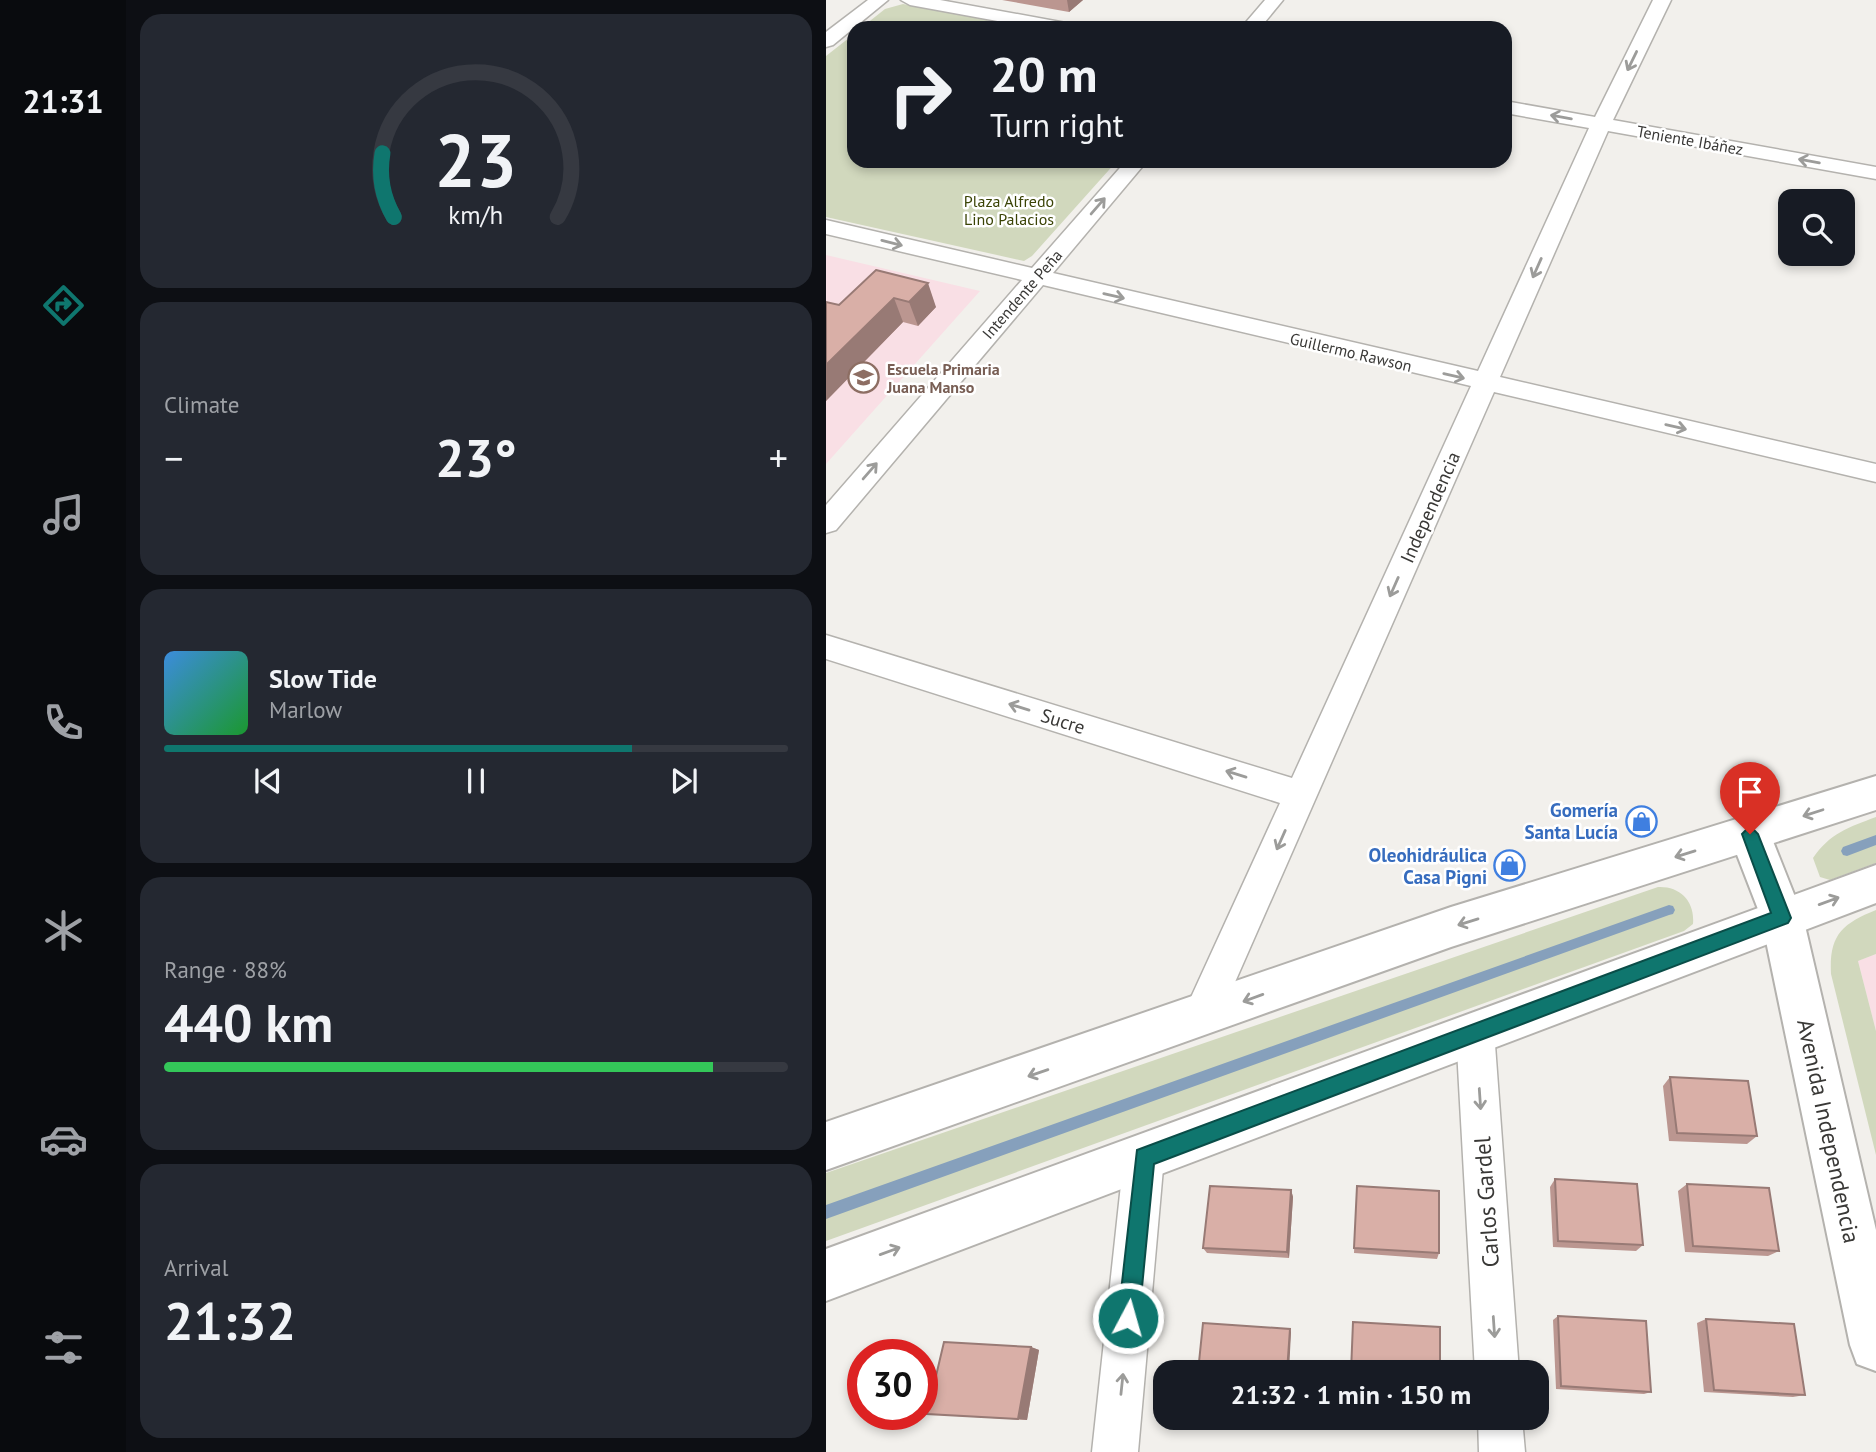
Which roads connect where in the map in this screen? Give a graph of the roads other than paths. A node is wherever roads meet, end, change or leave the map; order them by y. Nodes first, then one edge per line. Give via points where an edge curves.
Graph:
1 (878, 0) edge
2 (910, 0) edge
3 (1274, 0) edge
4 (1662, 0) edge
5 (851, 21) edge
6 (1027, 21) edge
7 (1256, 21) edge
8 (847, 24) edge
9 (826, 41) edge
10 (1512, 108) edge
11 (1601, 124) junction
12 (1131, 168) edge
13 (1876, 173) edge
14 (826, 227) edge
15 (1036, 278) junction
16 (1485, 384) junction
17 (1876, 473) edge
18 (826, 523) edge
19 (826, 647) edge
20 (1876, 793) edge
21 (1301, 795) junction
22 (1750, 834) junction
23 (1876, 884) edge
24 (1782, 918) junction
25 (1201, 1017) junction
26 (1475, 1031) junction
27 (826, 1146) edge
28 (1144, 1157) junction
29 (826, 1275) edge
30 (1876, 1345) edge
31 (1496, 1360) edge
32 (1501, 1430) edge
33 (1115, 1452) edge
34 (1502, 1452) edge

1 - 5 street
2 - 6 street
3 - 7 street
4 -> 11 street, Independencia
8 - 9 street
11 -> 10 street, Teniente Ibáñez
13 -> 11 street, Teniente Ibáñez
11 -> 16 street, Independencia
15 -> 12 street, Intendente Peña
14 -> 15 street, Guillermo Rawson
15 -> 16 street, Guillermo Rawson
18 -> 15 street, Intendente Peña
16 -> 17 street, Guillermo Rawson
16 -> 21 street, Independencia
21 -> 19 street, Sucre
20 -> 22 main road
21 -> 25 street, Independencia
22 - 24 main road
22 -> 25 main road via 1451,927
24 -> 23 main road
24 - 26 main road
24 - 30 main road, Avenida Independencia
25 -> 27 main road
26 - 28 main road
26 -> 31 street, Carlos Gardel
29 -> 28 main road
33 -> 28 street
32 - 34 street

